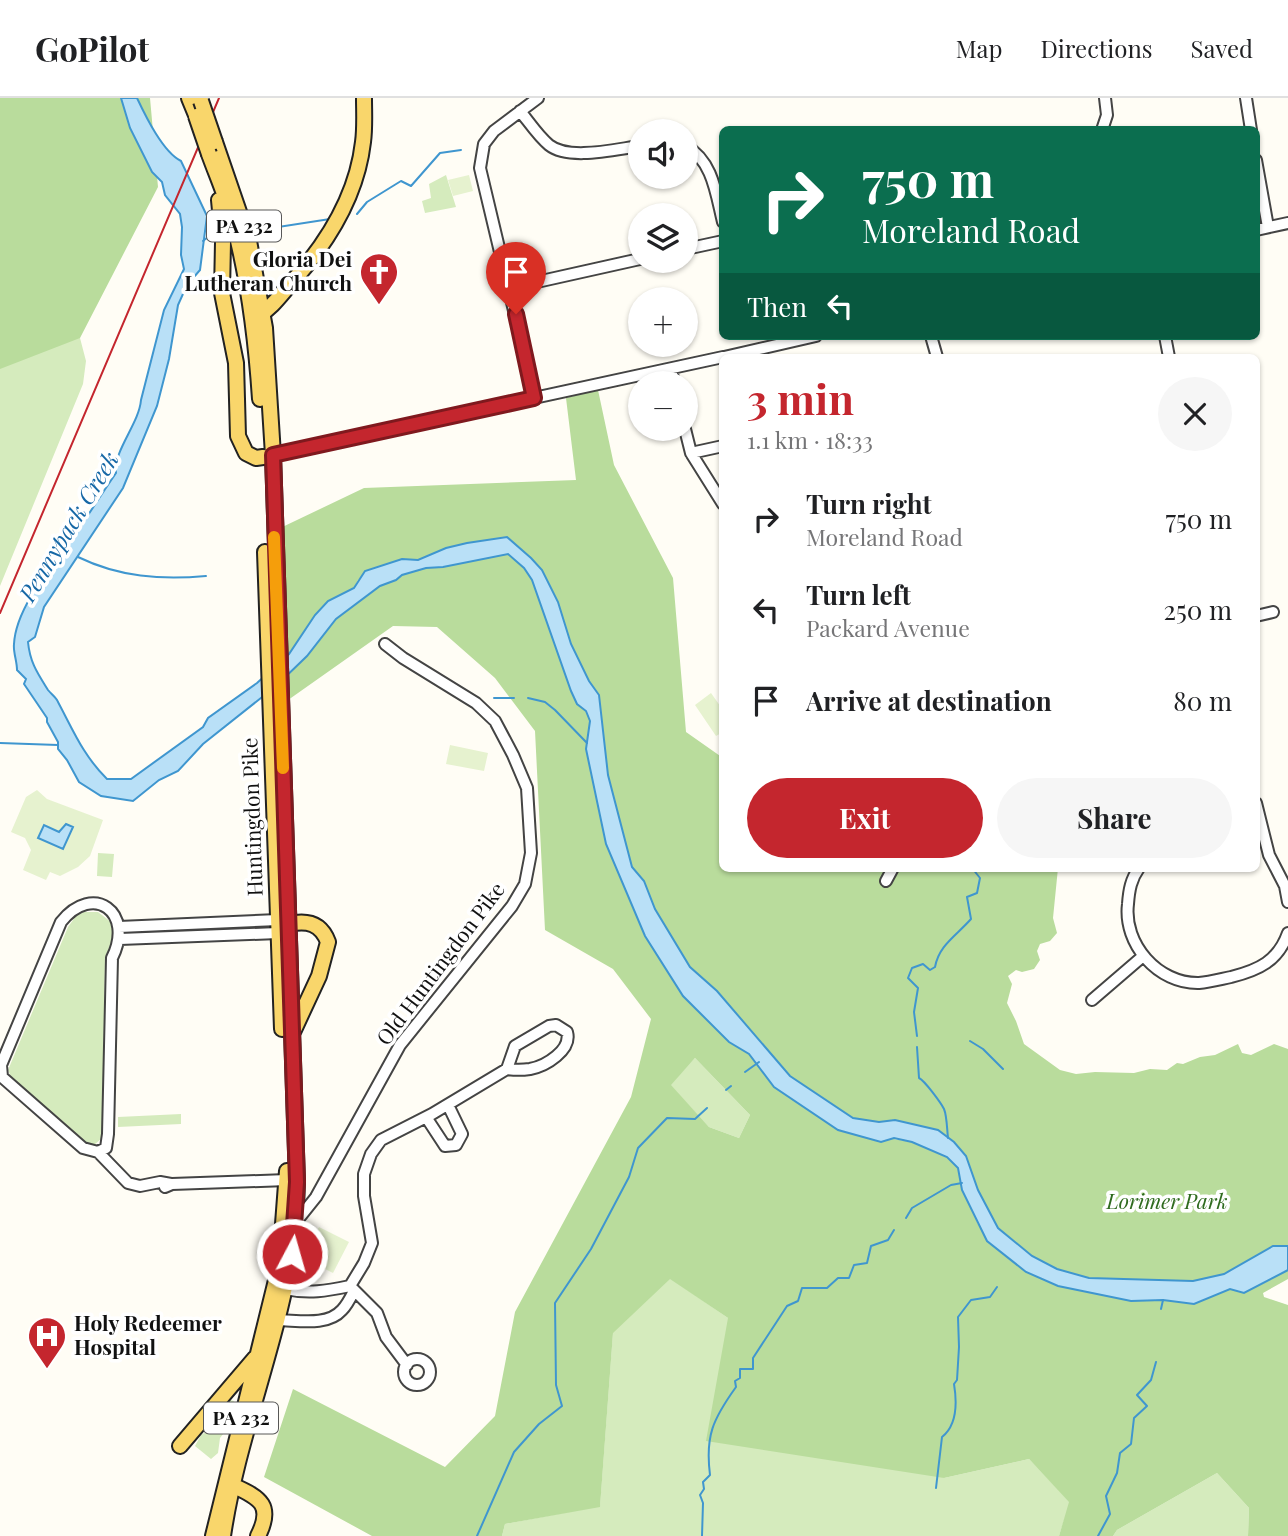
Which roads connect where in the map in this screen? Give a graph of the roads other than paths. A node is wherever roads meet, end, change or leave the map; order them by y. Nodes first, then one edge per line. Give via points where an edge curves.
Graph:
1 (364, 98) edge
2 (538, 98) edge
3 (1105, 98) edge
4 (1246, 98) edge
5 (196, 103) edge
6 (520, 111) junction
7 (1103, 126) edge
8 (1250, 126) edge
9 (628, 147) edge
10 (212, 148) junction
11 (698, 156) edge
12 (215, 171) junction
13 (1260, 182) edge
14 (719, 207) edge
15 (1288, 223) edge
16 (1268, 227) junction
17 (1260, 229) edge
18 (719, 242) edge
19 (698, 246) edge
20 (628, 262) edge
21 (510, 288) junction
22 (222, 293) junction
23 (258, 316) junction
24 (798, 340) edge
25 (737, 354) edge
26 (719, 358) edge
27 (671, 369) joint
28 (534, 398) junction
29 (688, 441) edge
30 (719, 447) edge
31 (691, 453) junction
32 (268, 456) junction
33 (719, 498) edge
34 (1273, 612) dead end
35 (1260, 615) edge
36 (385, 644) dead end
37 (1260, 826) edge
38 (892, 872) edge
39 (1137, 872) edge
40 (886, 881) dead end
41 (1288, 902) edge
42 (282, 926) junction
43 (119, 933) junction
44 (1288, 933) edge
45 (1142, 957) junction
46 (1092, 1000) dead end
47 (292, 1033) junction
48 (507, 1069) junction
49 (448, 1105) junction
50 (426, 1117) junction
51 (98, 1152) junction
52 (287, 1180) junction
53 (296, 1222) junction
54 (352, 1288) junction
55 (285, 1289) junction
56 (277, 1320) junction
57 (258, 1354) junction
58 (407, 1365) dead end
59 (180, 1446) dead end
60 (234, 1486) junction
61 (213, 1536) edge
62 (223, 1536) edge
63 (258, 1536) edge

1 - 23 main road via 363,141 349,195 305,268
2 - 6 street
3 - 7 street
4 - 8 street
5 - 10 main road, Huntingdon Pike / PA 232, bridge
6 - 9 street via 548,145 560,152
6 - 21 street via 484,144 480,168
10 - 12 main road, Huntingdon Pike / PA 232
10 - 23 main road, Huntingdon Pike / PA 232 via 248,242
11 - 14 street via 710,174
12 - 22 main road via 222,221
12 - 23 main road, Huntingdon Pike / PA 232
13 - 16 street
15 - 16 street
16 - 17 street
18 - 19 street
20 - 21 street
21 - 28 street
22 - 23 main road via 237,315
22 - 32 main road via 236,363 239,443 251,457
23 - 32 main road, Huntingdon Pike / PA 232
24 - 25 street
26 - 27 street
27 - 28 street
28 - 32 street
29 - 31 street
30 - 31 street
31 - 33 street
32 - 42 main road, Huntingdon Pike / PA 232
34 - 35 street
36 - 53 street, Old Huntingdon Pike via 476,703 495,721 527,788 531,853 525,884 512,906 400,1045 316,1197
37 - 41 street
38 - 40 street
39 - 45 street via 1130,885 1127,914 1131,937
42 - 43 street
42 - 47 main road, Huntingdon Pike / PA 232
42 - 47 main road via 307,921 322,930 328,942 319,976
42 - 52 main road, Huntingdon Pike / PA 232
43 - 51 street via 112,958 107,1139 106,1148
43 - 51 street via 113,913 94,904 71,911 61,922 1,1065 2,1077 9,1084 83,1148
44 - 45 street via 1269,963 1212,981 1185,981
45 - 46 street
47 - 53 main road, Huntingdon Pike / PA 232
48 - 48 street via 534,1068 562,1051 569,1042 567,1032 552,1025 518,1043
48 - 49 street
49 - 50 street
49 - 50 street via 462,1134 456,1145 445,1146
50 - 54 street via 381,1140 371,1154 364,1174 364,1196 372,1243
51 - 52 street via 128,1182 140,1186
52 - 57 main road, Huntingdon Pike / PA 232 via 280,1264
53 - 55 main road, Huntingdon Pike / PA 232
54 - 55 street via 321,1293
54 - 56 street via 343,1310 332,1318
54 - 58 street via 377,1314 386,1338
55 - 56 main road, Huntingdon Pike / PA 232
56 - 60 main road, Huntingdon Pike / PA 232
57 - 59 main road
57 - 61 main road, Huntingdon Pike / PA 232
60 - 62 main road, Huntingdon Pike / PA 232
60 - 63 main road via 251,1493 265,1509

